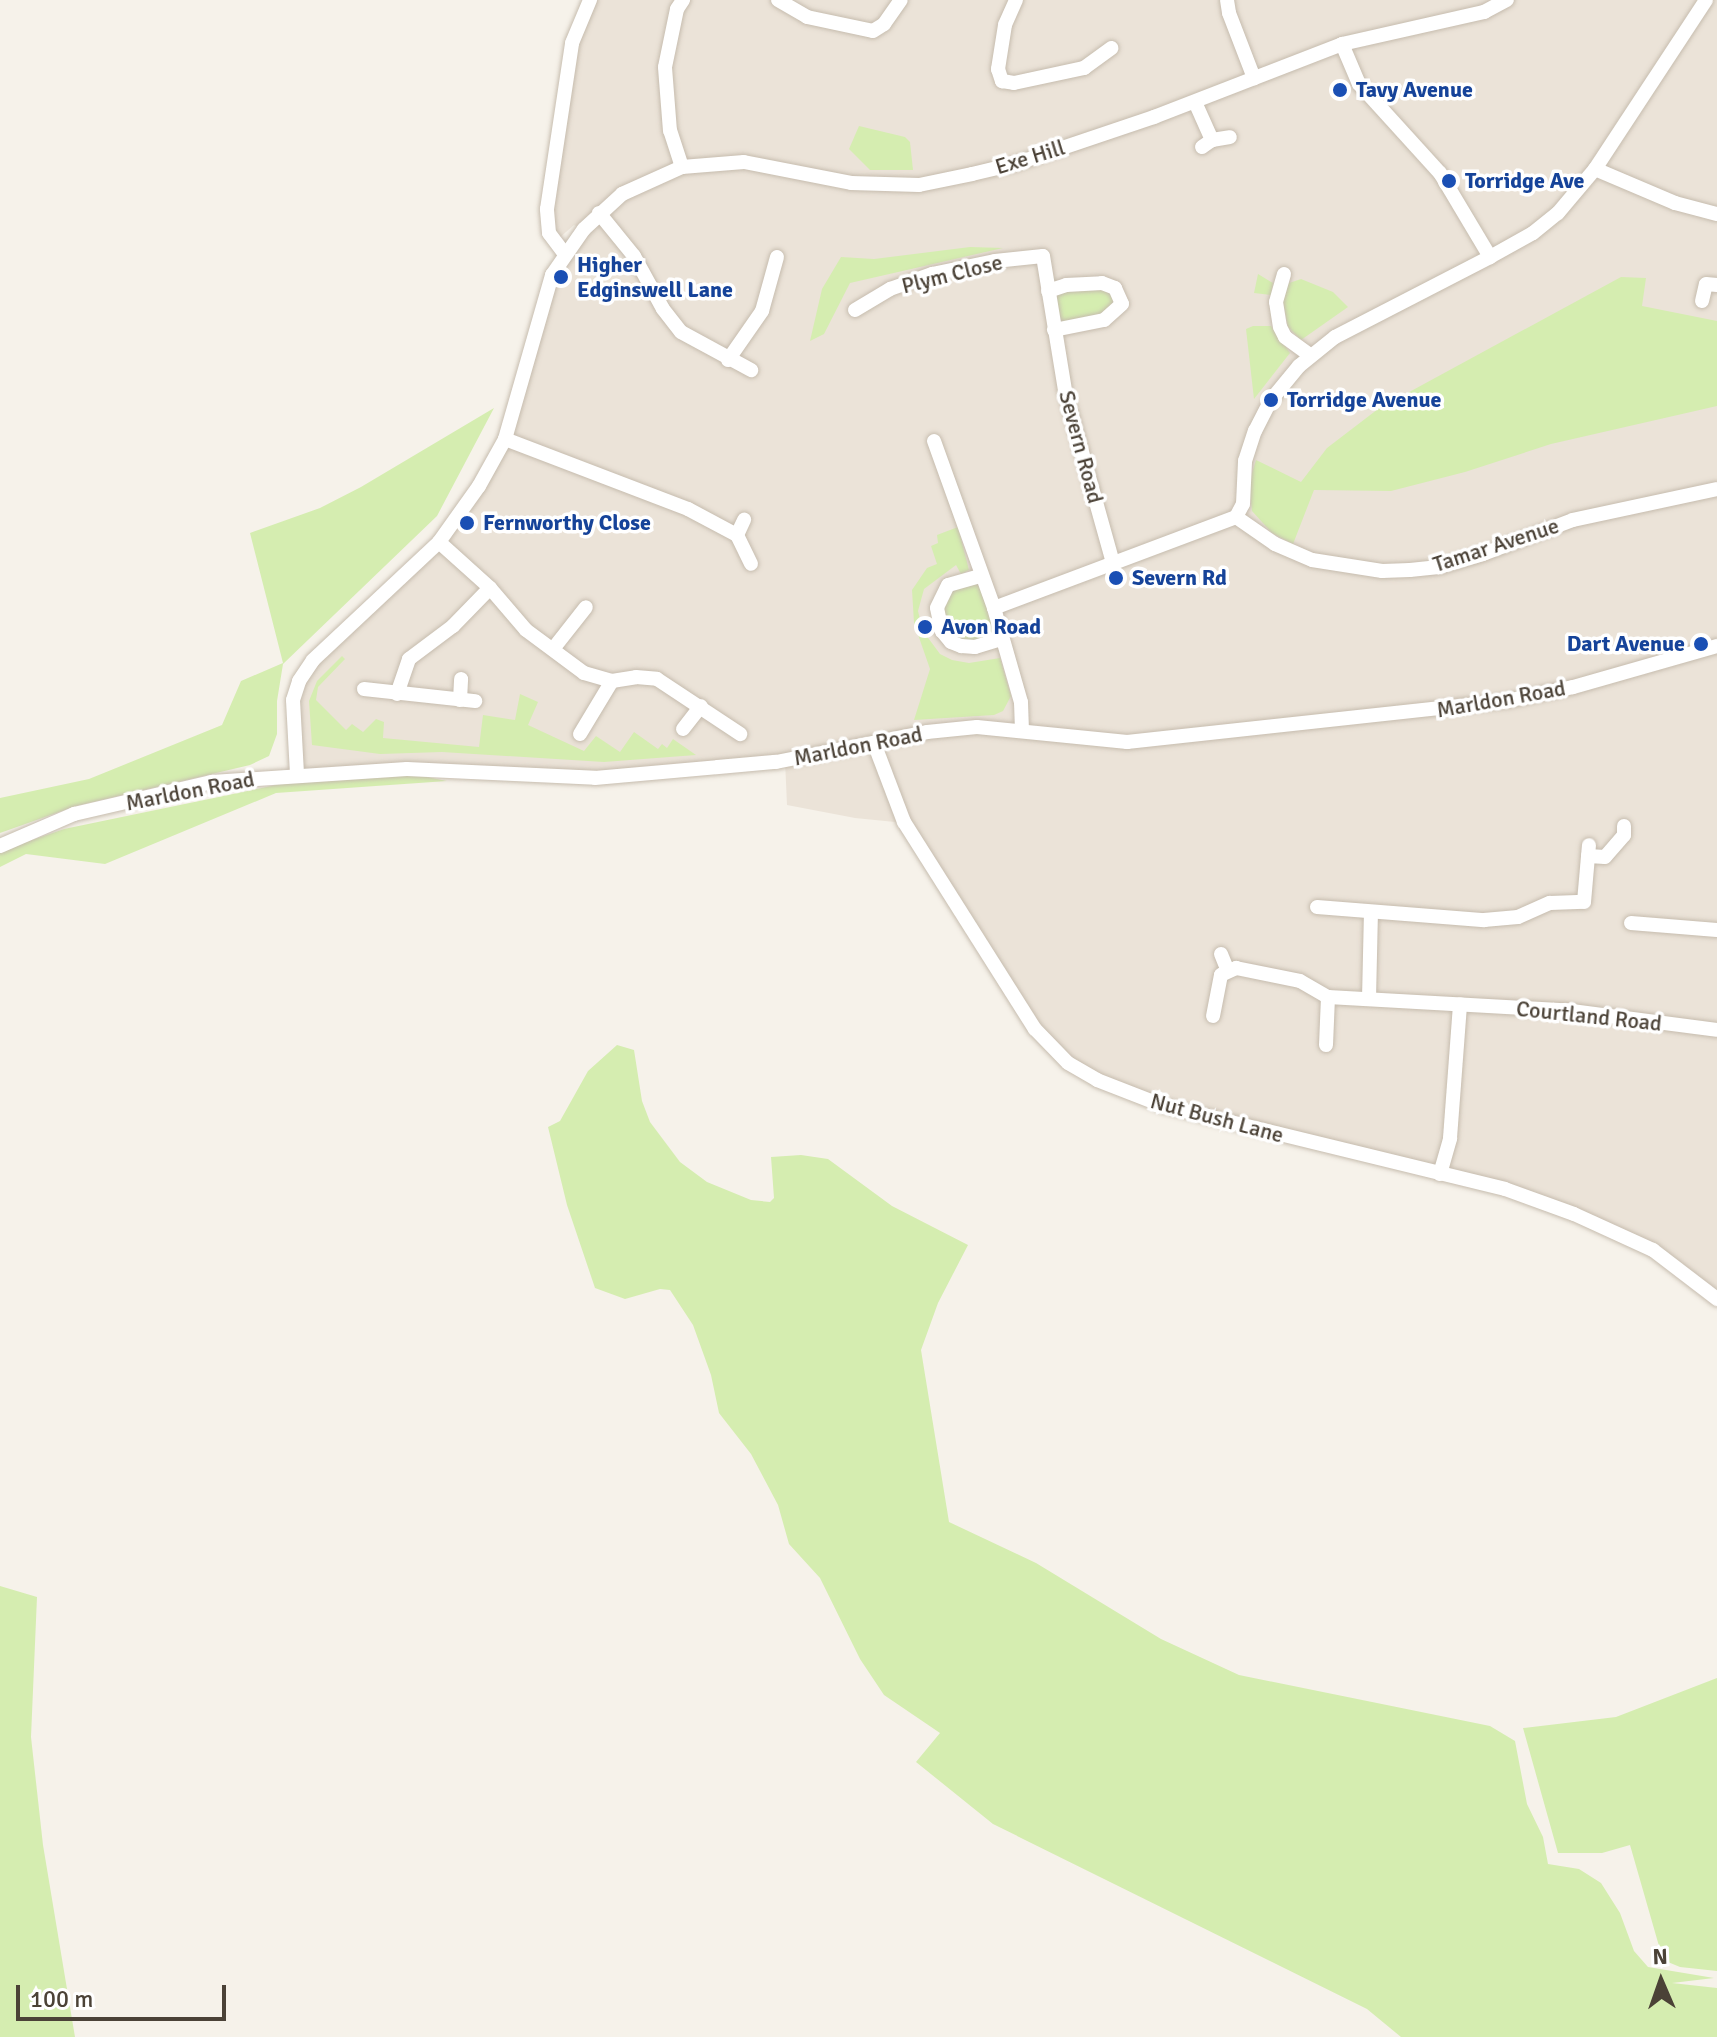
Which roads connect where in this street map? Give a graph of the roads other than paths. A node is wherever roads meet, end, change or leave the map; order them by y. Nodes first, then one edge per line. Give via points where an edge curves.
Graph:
1 (590, 0) edge
2 (683, 0) edge
3 (778, 0) edge
4 (901, 0) edge
5 (1016, 0) edge
6 (1227, 0) edge
7 (1507, 0) edge
8 (1706, 0) edge
9 (1342, 44) junction
10 (1112, 48) dead end
11 (1254, 78) junction
12 (1195, 102) junction
13 (1230, 137) dead end
14 (682, 167) junction
15 (1595, 169) junction
16 (599, 213) junction
17 (1717, 214) edge
18 (564, 253) junction
19 (1043, 256) joint
20 (777, 257) dead end
21 (1490, 257) junction
22 (1284, 274) dead end
23 (1717, 285) edge
24 (1048, 291) junction
25 (1702, 301) dead end
26 (860, 302) dead end
27 (1054, 330) junction
28 (1310, 355) junction
29 (728, 360) junction
30 (751, 370) dead end
31 (505, 439) junction
32 (934, 441) dead end
33 (1717, 489) edge
34 (1236, 517) junction
35 (744, 520) dead end
36 (737, 535) junction
37 (439, 542) junction
38 (1113, 563) junction
39 (751, 564) dead end
40 (980, 576) junction
41 (490, 588) junction
42 (586, 607) dead end
43 (994, 608) junction
44 (1002, 639) junction
45 (1717, 646) edge
46 (553, 649) junction
47 (461, 679) dead end
48 (612, 681) junction
49 (364, 689) dead end
50 (397, 694) junction
51 (701, 706) junction
52 (683, 729) dead end
53 (1022, 730) junction
54 (580, 734) dead end
55 (740, 734) dead end
56 (874, 743) junction
57 (297, 774) junction
58 (1624, 826) dead end
59 (0, 846) edge
60 (1317, 907) dead end
61 (1371, 914) junction
62 (1631, 923) dead end
63 (1717, 930) edge
64 (1221, 954) dead end
65 (1228, 971) junction
66 (1328, 997) junction
67 (1369, 999) junction
68 (1460, 1004) junction
69 (1213, 1016) dead end
70 (1717, 1030) edge
71 (1326, 1045) dead end
72 (1440, 1174) junction
73 (1717, 1299) edge

1 - 18 street via 572,43 547,209 549,233
2 - 14 street via 665,67 670,131
3 - 4 street via 807,17 873,31
5 - 10 street via 1005,25 998,69 1002,81 1084,68
6 - 11 street
7 - 9 street, Exe Hill via 1484,12
8 - 15 street
9 - 11 street, Exe Hill
9 - 21 street via 1359,84 1440,173
11 - 12 street, Exe Hill
12 - 13 street via 1207,144
12 - 14 street, Exe Hill via 1018,163 919,185 851,183 744,162
14 - 16 street, Exe Hill via 622,194
15 - 17 street via 1675,203
15 - 21 street via 1558,213
16 - 18 street, Exe Hill
16 - 29 street via 634,256 681,332
18 - 31 street via 545,296
19 - 24 street, Severn Road
19 - 26 street, Plym Close via 932,274
20 - 29 street via 762,311
21 - 28 street via 1378,312
22 - 28 street via 1276,302 1280,327
23 - 25 street via 1706,284
24 - 27 street, Severn Road
24 - 27 street via 1102,283 1115,288 1122,304 1104,320
27 - 38 street, Severn Road via 1065,391
28 - 34 street via 1271,400 1255,431 1245,461 1243,504
29 - 30 street
31 - 36 street via 688,509
31 - 37 street
32 - 40 street
33 - 34 street, Tamar Avenue via 1573,520 1483,554 1410,570 1312,560 1275,544
34 - 38 street
35 - 36 street
36 - 39 street
37 - 41 street
37 - 57 street via 313,660 299,681 293,700
38 - 43 street
40 - 43 street
40 - 44 street via 948,585 937,608 942,631 961,646
41 - 46 street via 526,630
41 - 50 street via 453,626 409,659
42 - 46 street
43 - 44 street
44 - 53 street via 1021,702
45 - 53 street, Marldon Road via 1546,692 1395,715 1127,742
46 - 48 street via 584,673
47 - 50 street via 467,701
48 - 51 street via 657,679
48 - 54 street
49 - 50 street
51 - 52 street
51 - 55 street
53 - 56 street, Marldon Road via 977,727
56 - 57 street, Marldon Road via 776,762 595,778 407,769
56 - 72 street, Nut Bush Lane via 904,822 1035,1029 1068,1063 1161,1105
57 - 59 street, Marldon Road via 212,782 74,814
58 - 61 street via 1624,835 1605,857 1588,851 1584,902 1550,903 1518,917 1484,920
60 - 61 street
61 - 67 street
62 - 63 street
64 - 65 street
65 - 66 street, Courtland Road via 1236,968 1300,981
65 - 69 street via 1221,975
66 - 67 street, Courtland Road
66 - 71 street
67 - 68 street, Courtland Road
68 - 70 street, Courtland Road via 1564,1010
68 - 72 street via 1450,1138
72 - 73 street, Nut Bush Lane via 1505,1189 1574,1214 1653,1250

